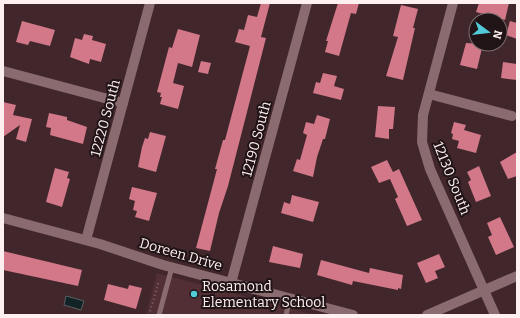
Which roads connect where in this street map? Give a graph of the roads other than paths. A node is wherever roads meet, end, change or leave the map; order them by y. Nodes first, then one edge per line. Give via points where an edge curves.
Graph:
1 (150, 3) edge
2 (307, 3) edge
3 (453, 3) edge
4 (3, 71) edge
5 (428, 94) junction
6 (123, 103) junction
7 (512, 116) dead end
8 (3, 218) edge
9 (86, 240) junction
10 (168, 266) junction
11 (517, 276) edge
12 (231, 283) junction
13 (484, 290) junction
14 (290, 298) junction
15 (159, 315) edge
16 (286, 315) edge
17 (352, 315) edge
18 (427, 315) edge
19 (495, 315) edge

1 - 6 street, 12220 South
2 - 12 street, 12190 South
3 - 5 street, 12130 South
4 - 6 street
5 - 7 street
5 - 13 street, 12130 South via 422,124 424,151
6 - 9 street, 12220 South
8 - 9 street, Doreen Drive
9 - 10 street, Doreen Drive
10 - 12 street, Doreen Drive
10 - 15 lane
11 - 13 street
12 - 14 street, Doreen Drive
13 - 18 street
13 - 19 street, 12130 South
14 - 16 lane
14 - 17 street, Doreen Drive

